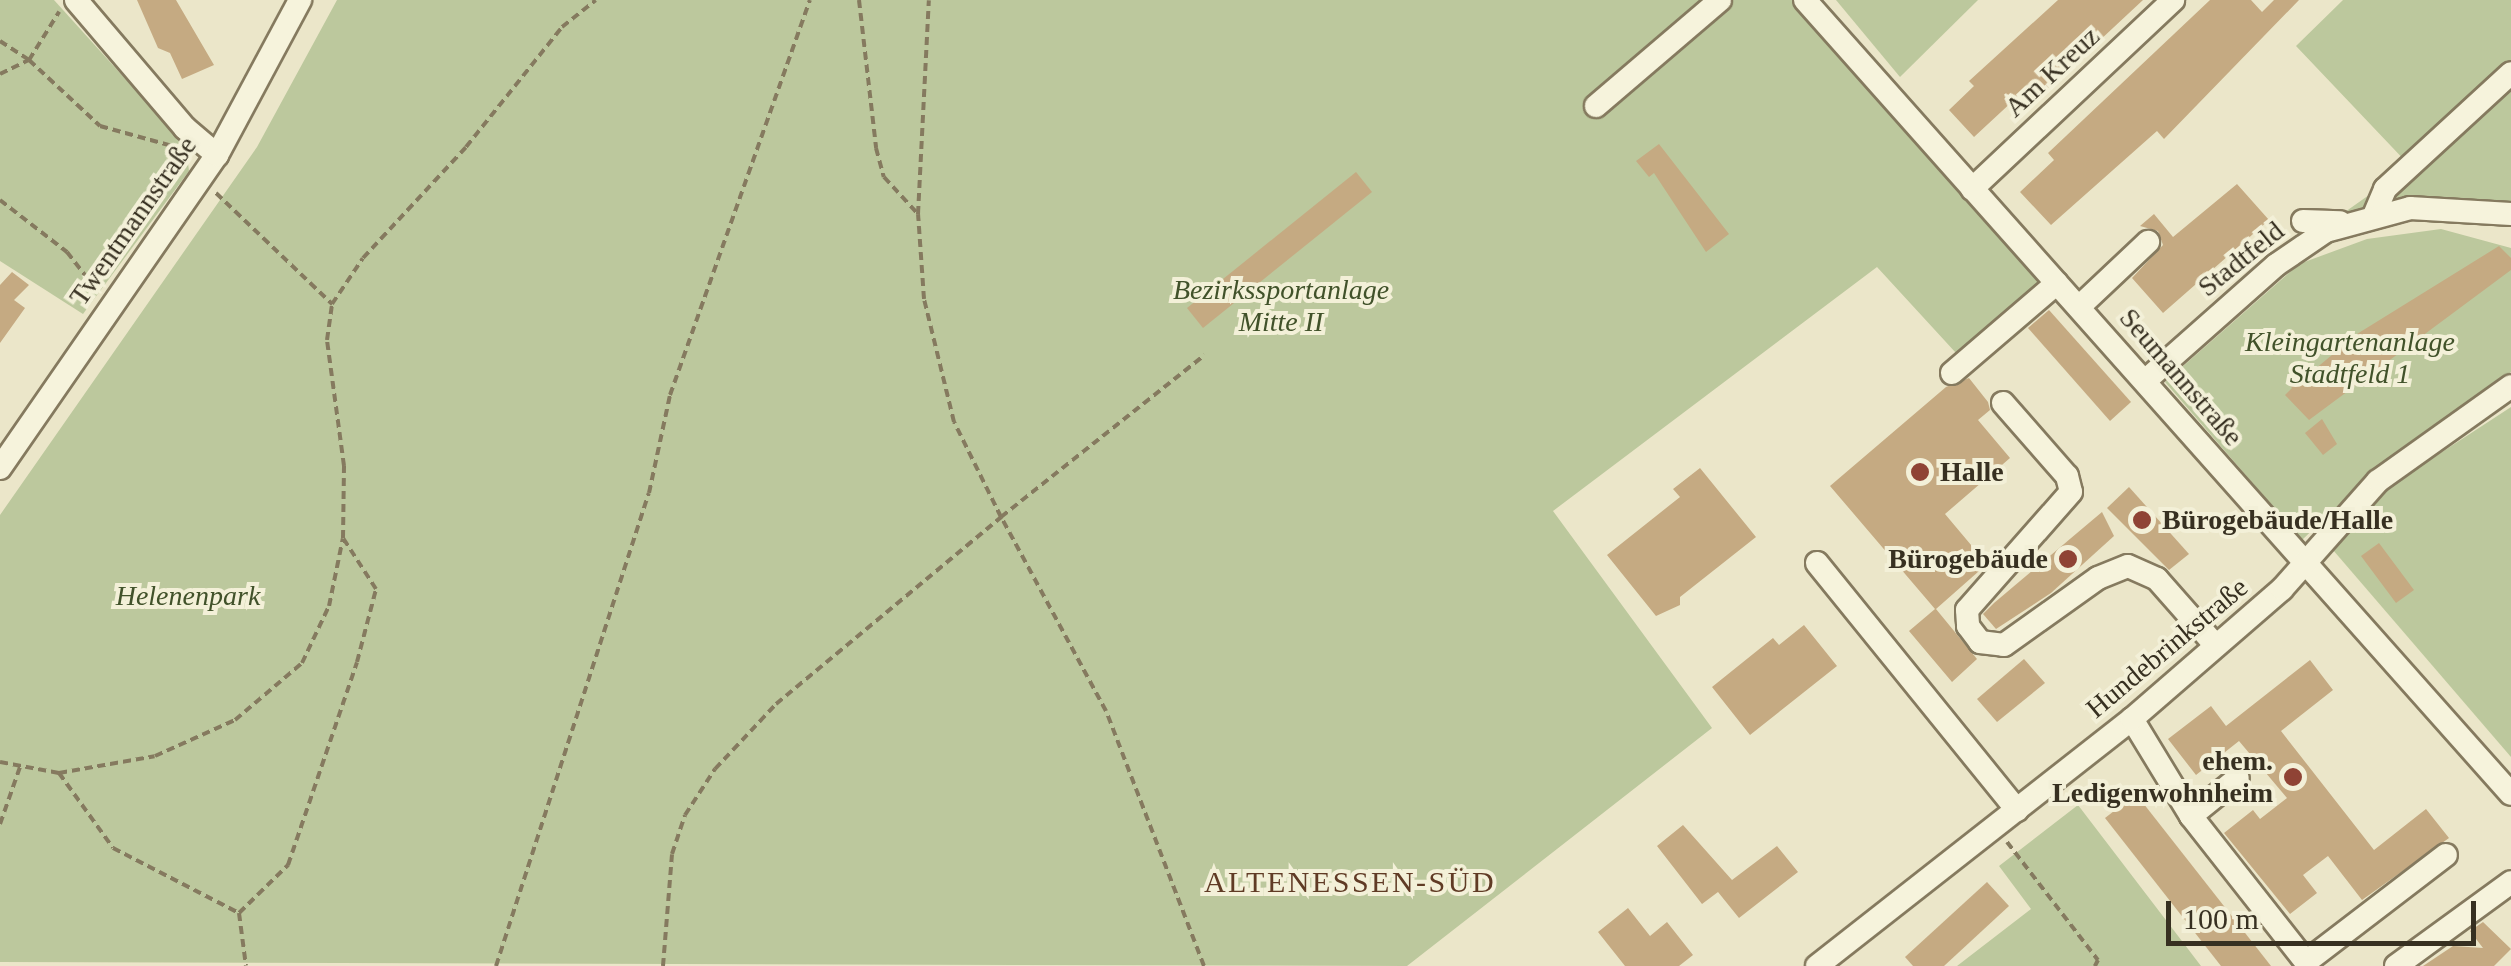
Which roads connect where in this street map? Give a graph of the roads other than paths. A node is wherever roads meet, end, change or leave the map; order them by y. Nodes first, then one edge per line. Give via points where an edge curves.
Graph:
1 (76, 0) edge
2 (300, 0) edge
3 (1720, 0) edge
4 (1804, 0) edge
5 (2173, 0) edge
6 (2511, 73) edge
7 (1596, 106) dead end
8 (211, 150) junction
9 (1972, 188) junction
10 (2375, 213) junction
11 (2511, 214) edge
12 (2302, 220) dead end
13 (2348, 222) junction
14 (2148, 242) dead end
15 (2057, 282) junction
16 (2079, 307) junction
17 (1952, 372) dead end
18 (2145, 381) junction
19 (2511, 386) edge
20 (2004, 402) dead end
21 (0, 468) edge
22 (1817, 563) dead end
23 (2306, 566) junction
24 (2216, 646) junction
25 (2132, 720) junction
26 (2238, 778) dead end
27 (2511, 794) edge
28 (2017, 810) junction
29 (2191, 816) junction
30 (2446, 855) dead end
31 (2511, 882) edge
32 (1817, 966) edge
33 (2396, 966) edge

1 - 8 street
2 - 8 street, Twentmannstraße
3 - 7 street
4 - 9 street, Seumannstraße
5 - 9 street, Am Kreuz
6 - 10 street via 2386,189
8 - 21 street, Twentmannstraße via 201,180
9 - 15 street, Seumannstraße
10 - 11 street, Stadtfeld via 2443,207
10 - 13 street, Stadtfeld
12 - 13 street
13 - 18 street, Stadtfeld via 2293,251
14 - 16 street
15 - 16 street, Seumannstraße
15 - 17 street
16 - 18 street, Seumannstraße
18 - 23 street, Seumannstraße
19 - 23 street, Hundebrinkstraße via 2378,481
20 - 24 street via 2068,476 2072,492 1968,610 1968,626 1980,642 2004,645 2098,578 2128,566 2157,579
22 - 28 street
23 - 24 street, Hundebrinkstraße
23 - 27 street, Seumannstraße
24 - 25 street, Hundebrinkstraße
25 - 28 street, Hundebrinkstraße
25 - 29 street
26 - 29 street
28 - 32 street, Hundebrinkstraße
29 - 30 street via 2306,962
31 - 33 street

